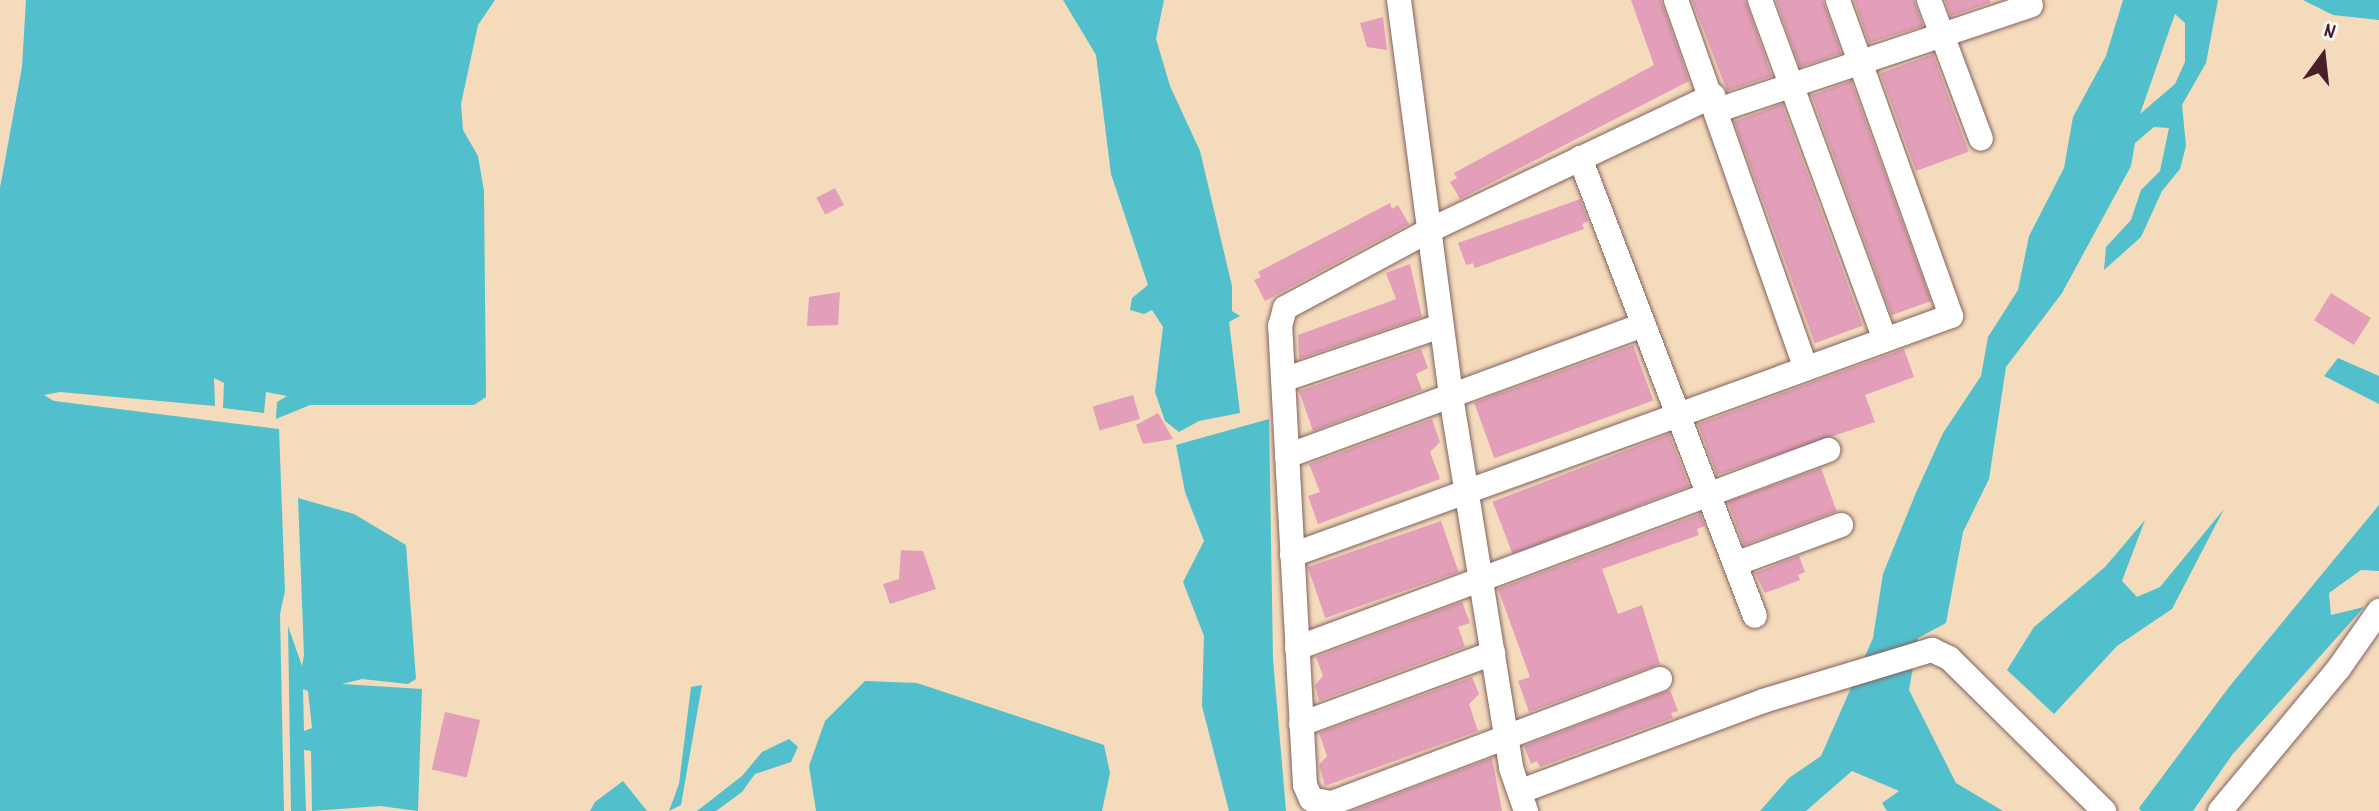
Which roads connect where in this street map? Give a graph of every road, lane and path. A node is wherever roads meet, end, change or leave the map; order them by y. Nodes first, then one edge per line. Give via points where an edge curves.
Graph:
1 (1399, 0) edge
2 (1676, 0) edge
3 (1760, 0) edge
4 (1838, 0) edge
5 (1929, 0) edge
6 (2031, 5) dead end
7 (1942, 35) junction
8 (1860, 62) junction
9 (1792, 85) junction
10 (1716, 103) junction
11 (1981, 139) dead end
12 (1580, 158) junction
13 (1426, 232) junction
14 (1644, 325) junction
15 (1441, 326) junction
16 (1885, 340) junction
17 (1806, 369) junction
18 (1283, 380) junction
19 (1451, 396) junction
20 (1678, 415) junction
21 (1828, 450) dead end
22 (1287, 456) junction
23 (1466, 491) junction
24 (1708, 493) junction
25 (1841, 525) dead end
26 (1292, 555) junction
27 (1735, 564) junction
28 (1481, 578) junction
29 (2379, 611) edge
30 (1755, 616) dead end
31 (1297, 648) junction
32 (1493, 653) junction
33 (1660, 679) dead end
34 (1301, 724) junction
35 (1506, 737) junction
36 (1524, 801) edge
37 (2104, 811) edge
38 (2220, 811) edge

1 - 13 street
2 - 10 street
3 - 9 street
4 - 8 street
5 - 7 street
6 - 7 street
7 - 8 street
7 - 11 street
8 - 9 street
8 - 16 street via 1951,316
9 - 10 street
9 - 16 street
10 - 12 street
10 - 17 street
12 - 13 street
12 - 14 street
13 - 15 street
13 - 18 street via 1285,308 1280,326
14 - 19 street
14 - 20 street
15 - 18 street
15 - 19 street
16 - 17 street
17 - 20 street
18 - 22 street
19 - 22 street
19 - 23 street
20 - 23 street
20 - 24 street
21 - 24 street
22 - 26 street
23 - 26 street
23 - 28 street
24 - 27 street
24 - 28 street
25 - 27 street
26 - 31 street
27 - 30 street
28 - 31 street
28 - 32 street
29 - 38 street via 2339,668
31 - 34 street
32 - 34 street
32 - 35 street
33 - 35 street
34 - 35 street via 1306,790 1311,799 1326,804
35 - 36 street
36 - 37 street via 1763,701 1924,651 1949,658

